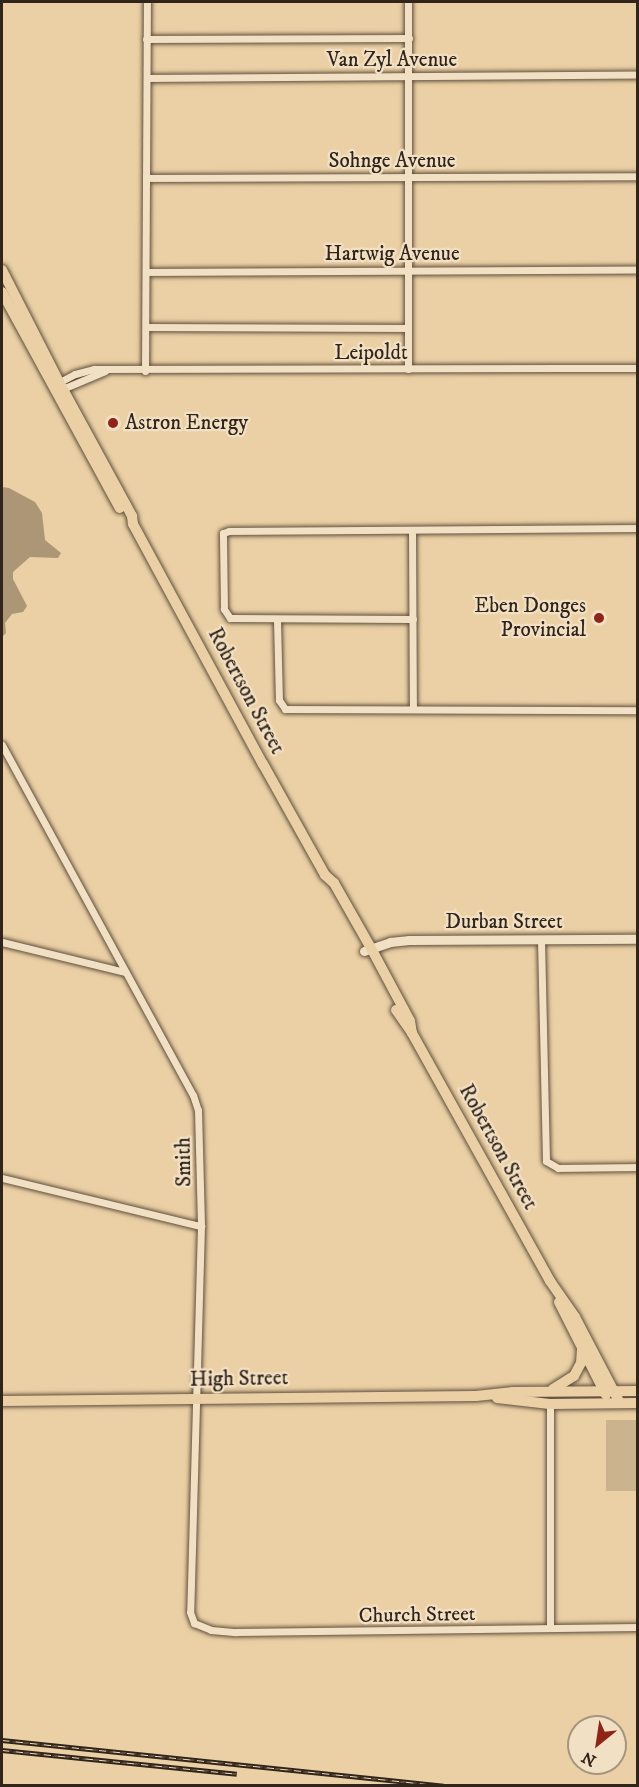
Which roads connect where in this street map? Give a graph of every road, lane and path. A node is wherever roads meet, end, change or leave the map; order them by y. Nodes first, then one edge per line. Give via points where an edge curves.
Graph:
1 (147, 2) edge
2 (408, 2) edge
3 (409, 38) junction
4 (146, 39) junction
5 (638, 75) edge
6 (408, 77) junction
7 (147, 78) junction
8 (638, 176) edge
9 (408, 177) junction
10 (147, 178) junction
11 (638, 268) edge
12 (2, 270) edge
13 (408, 270) junction
14 (146, 272) junction
15 (2, 292) edge
16 (147, 327) junction
17 (408, 327) junction
18 (638, 368) edge
19 (408, 369) junction
20 (145, 371) junction
21 (57, 388) junction
22 (638, 528) edge
23 (412, 530) junction
24 (413, 619) junction
25 (277, 620) junction
26 (413, 708) junction
27 (638, 710) edge
28 (2, 745) edge
29 (638, 939) edge
30 (541, 940) junction
31 (2, 942) edge
32 (367, 950) junction
33 (125, 972) junction
34 (638, 1167) edge
35 (2, 1178) edge
36 (201, 1226) junction
37 (550, 1281) junction
38 (582, 1349) junction
39 (547, 1391) junction
40 (609, 1391) junction
41 (638, 1391) edge
42 (476, 1396) junction
43 (196, 1398) junction
44 (2, 1401) edge
45 (615, 1403) junction
46 (638, 1403) edge
47 (550, 1404) junction
48 (198, 1626) joint
49 (638, 1627) edge
50 (550, 1628) junction

1 - 4 street
2 - 3 street
3 - 4 street
3 - 6 street
4 - 7 street
5 - 6 street, Van Zyl Avenue
6 - 7 street, Van Zyl Avenue
6 - 9 street
7 - 10 street
8 - 9 street, Sohnge Avenue
9 - 10 street, Sohnge Avenue
9 - 13 street
10 - 14 street
11 - 13 street, Hartwig Avenue
12 - 21 main road, Robertson Street
13 - 14 street, Hartwig Avenue
13 - 17 street
14 - 16 street
15 - 21 main road, Robertson Street
16 - 17 street
16 - 20 street
17 - 19 street
18 - 19 street, Leipoldt
19 - 20 street, Leipoldt
20 - 21 street, Leipoldt via 105,371
21 - 32 main road, Robertson Street via 132,516
22 - 23 street
23 - 24 street
23 - 25 street via 224,532 226,615 237,620
24 - 25 street
24 - 26 street
25 - 26 street via 281,706
26 - 27 street
28 - 33 street, Smith
29 - 30 street, Durban Street
30 - 32 street, Durban Street via 409,940
30 - 34 street via 544,1155 549,1164 558,1168
31 - 33 street
32 - 37 main road, Robertson Street via 410,1021 412,1033
33 - 36 street, Smith via 198,1110
35 - 36 street
36 - 43 street, Smith
37 - 38 main road, Robertson Street
37 - 40 main road, Robertson Street via 575,1317
38 - 39 main road via 581,1363 574,1376
38 - 40 main road, Robertson Street
39 - 40 main road, High Street
39 - 42 main road, High Street
40 - 41 main road, High Street
40 - 45 main road, Robertson Street
42 - 43 main road, High Street
42 - 47 main road, High Street
43 - 44 main road, High Street
43 - 48 street, Smith via 190,1612
45 - 46 main road, High Street
45 - 47 main road, High Street
47 - 50 street
48 - 50 street, Church Street via 236,1632
49 - 50 street, Church Street

